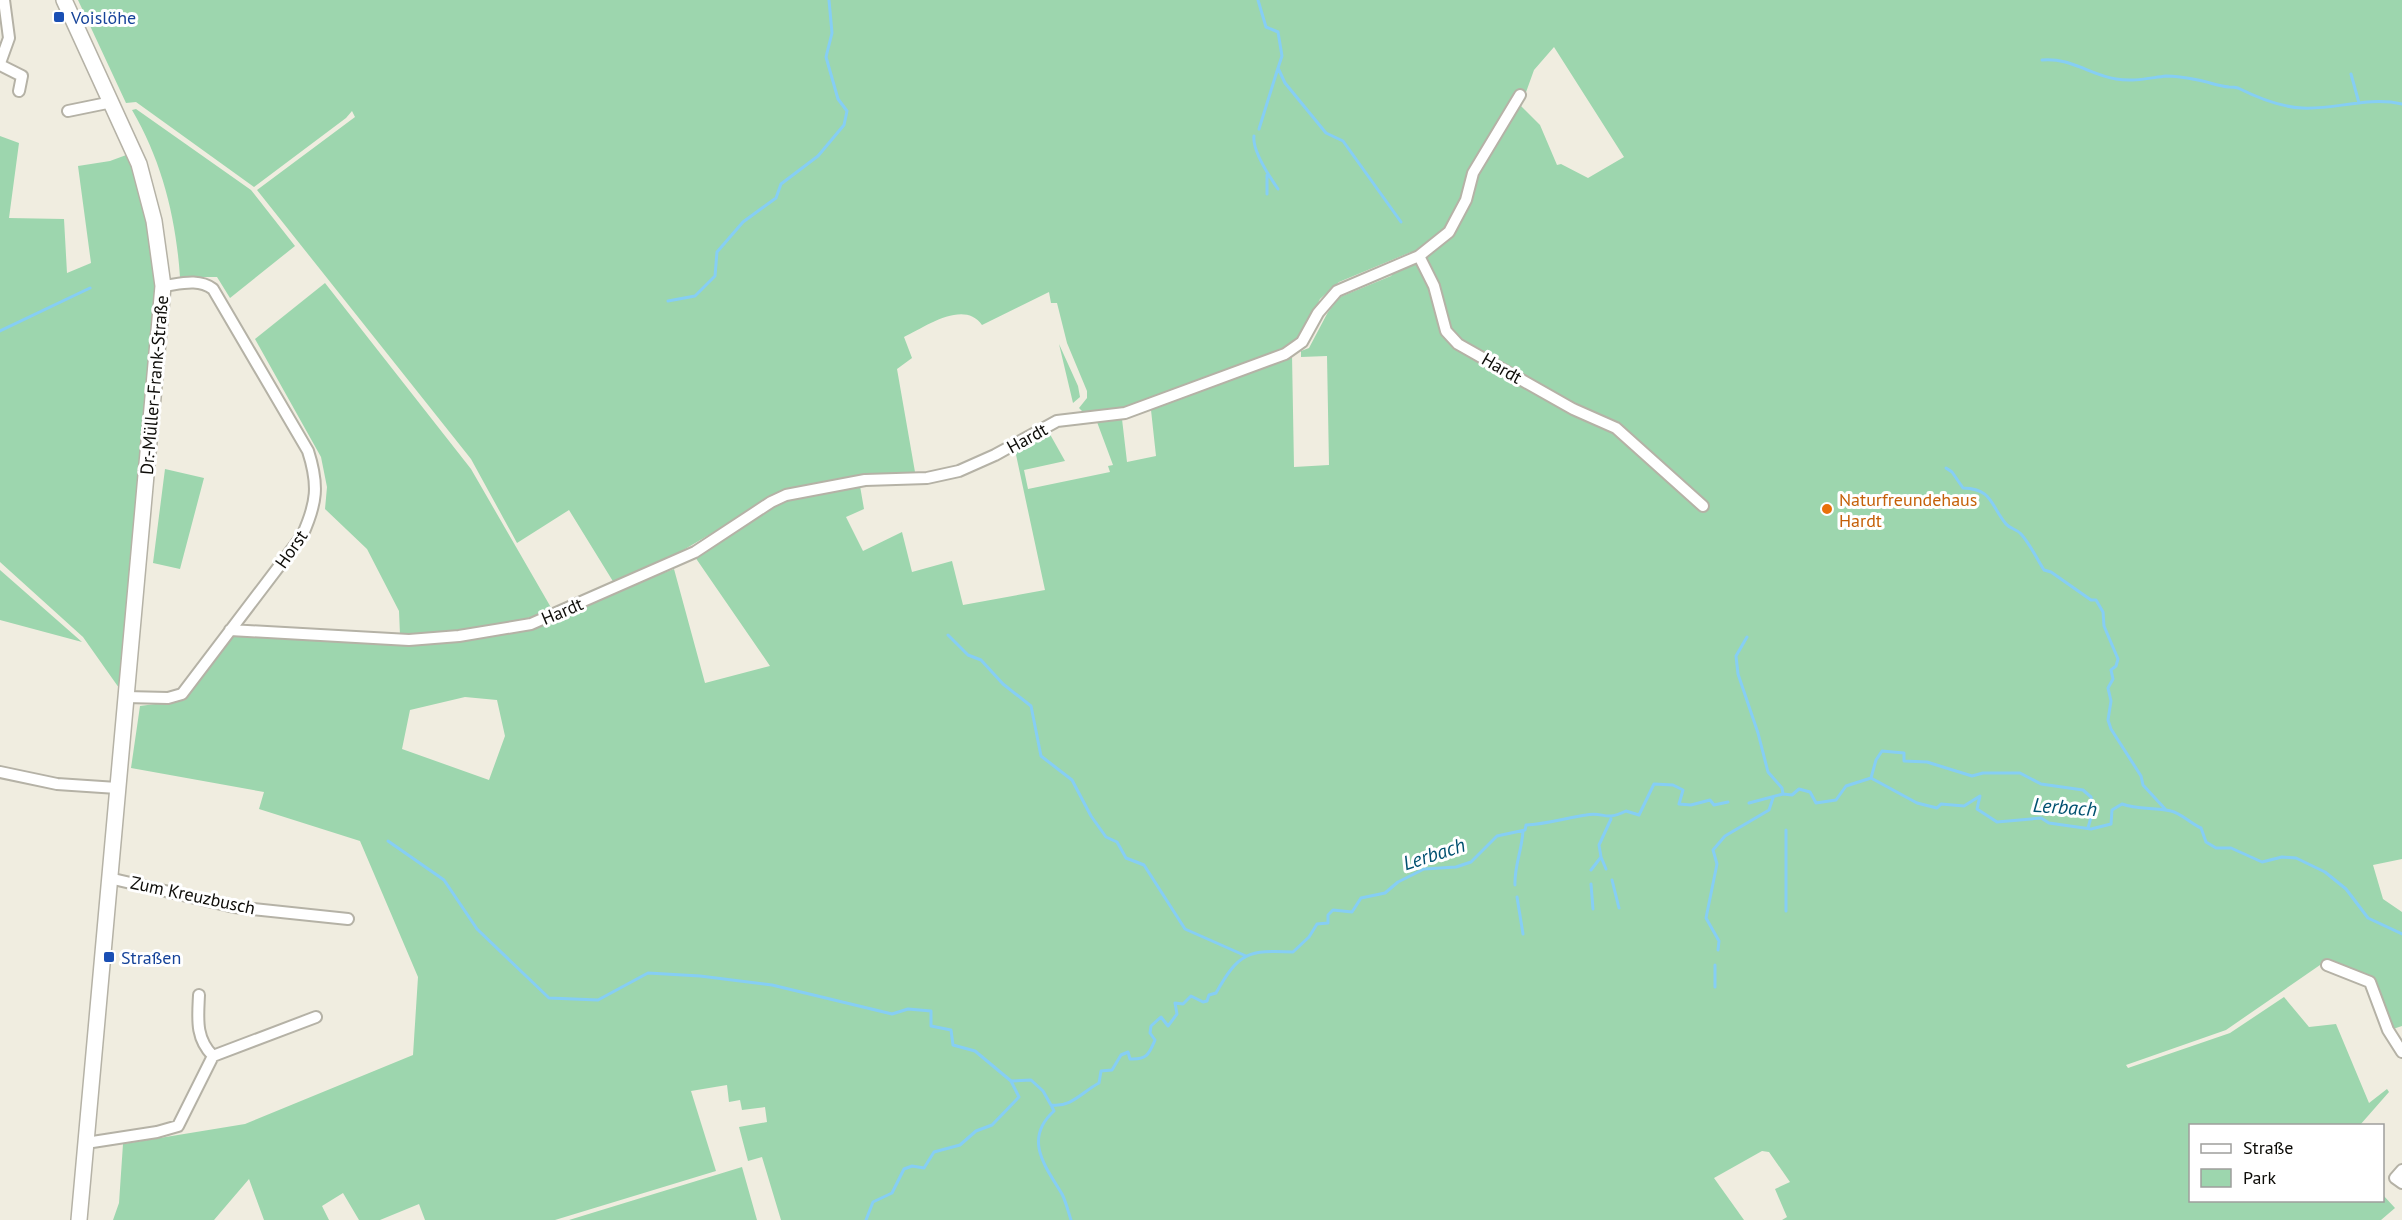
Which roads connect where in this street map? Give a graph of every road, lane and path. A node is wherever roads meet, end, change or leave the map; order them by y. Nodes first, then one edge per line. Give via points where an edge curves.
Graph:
1 (4, 0) edge
2 (64, 0) edge
3 (0, 64) edge
4 (19, 91) dead end
5 (1520, 95) dead end
6 (111, 102) junction
7 (68, 111) dead end
8 (1419, 256) junction
9 (163, 286) junction
10 (1703, 506) dead end
11 (230, 630) junction
12 (126, 697) junction
13 (0, 772) edge
14 (117, 788) junction
15 (110, 878) junction
16 (348, 919) dead end
17 (2327, 965) dead end
18 (199, 995) dead end
19 (316, 1017) dead end
20 (2402, 1052) edge
21 (213, 1056) junction
22 (86, 1143) junction
23 (2402, 1170) edge
24 (2402, 1183) edge
25 (79, 1220) edge

1 - 3 street via 9,38
2 - 6 main road, Dr.-Müller-Frank-Straße
3 - 4 street via 22,76
5 - 8 street via 1473,173 1466,200 1449,232
6 - 7 street
6 - 9 main road, Dr.-Müller-Frank-Straße via 148,193
8 - 10 street, Hardt via 1434,286 1446,331 1458,344 1572,409 1616,428
8 - 11 street, Hardt via 1337,291 1318,313 1302,342 1285,354 1125,413 1057,421 950,474 865,480 786,495 694,552 531,624 409,640
9 - 11 street, Horst via 195,283 213,289 308,451 316,474 312,514 302,536
9 - 12 main road, Dr.-Müller-Frank-Straße
11 - 12 street, Horst via 182,694 168,698
12 - 14 main road, Dr.-Müller-Frank-Straße
13 - 14 street via 57,784
14 - 15 main road
15 - 16 street, Zum Kreuzbusch via 234,907
15 - 22 main road
17 - 20 street via 2370,982 2384,1022
18 - 21 street via 198,1031
19 - 21 street
21 - 22 street via 178,1126
22 - 25 main road
23 - 24 street via 2395,1178

